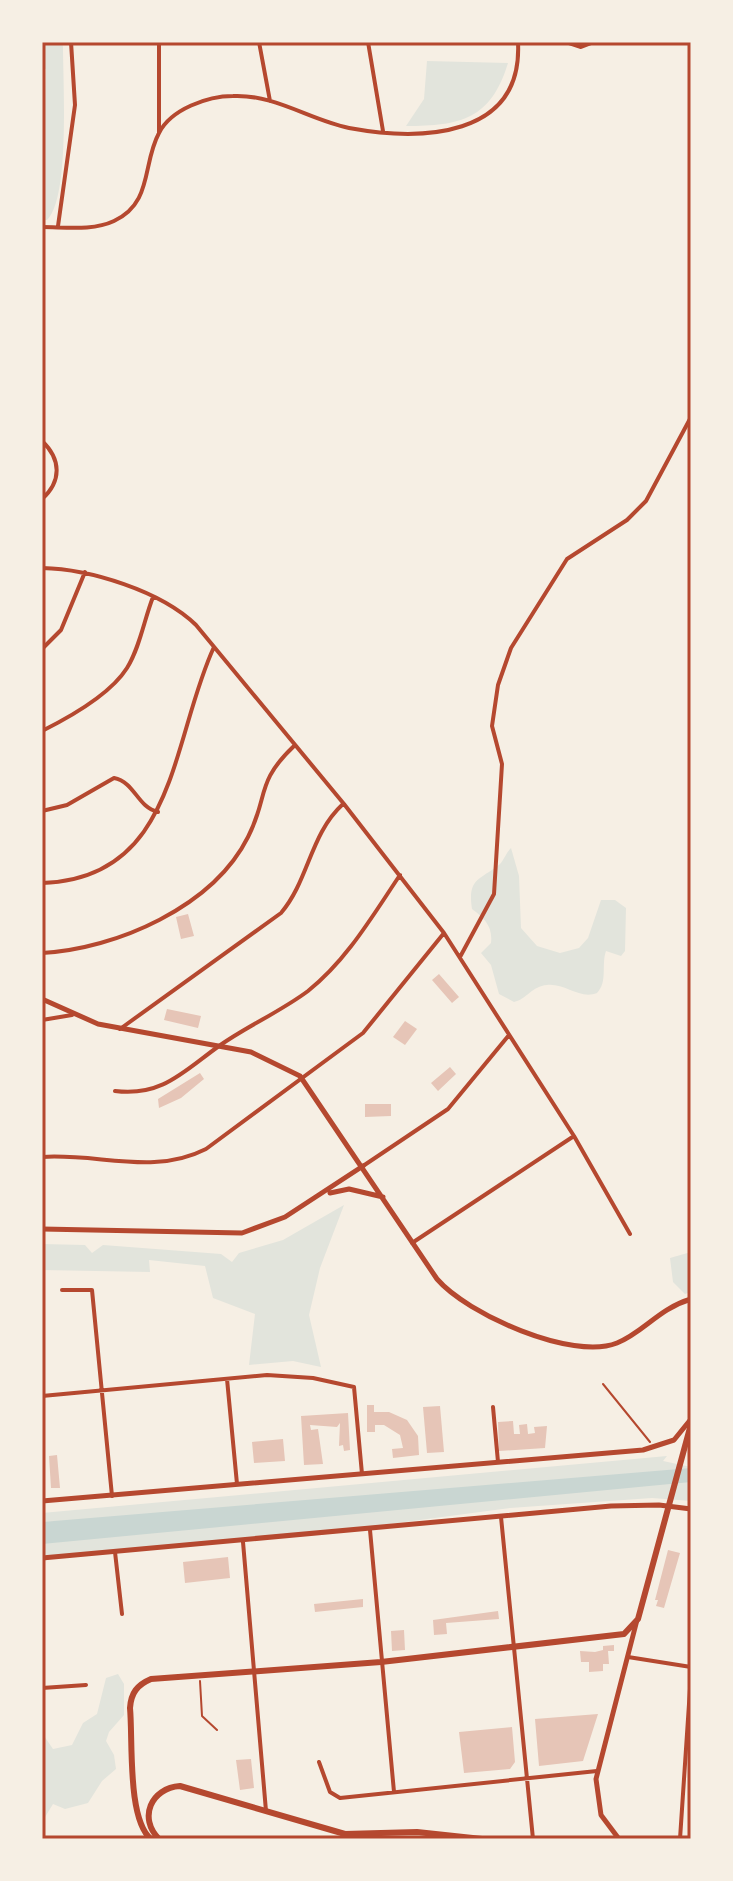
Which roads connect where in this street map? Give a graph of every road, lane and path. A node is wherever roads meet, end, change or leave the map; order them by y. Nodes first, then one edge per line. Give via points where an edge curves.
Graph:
1 (71, 42) edge
2 (159, 42) edge
3 (259, 42) edge
4 (368, 42) edge
5 (518, 42) edge
6 (566, 42) edge
7 (594, 42) edge
8 (270, 101) junction
9 (383, 131) junction
10 (159, 133) junction
11 (42, 227) edge
12 (58, 227) junction
13 (691, 417) edge
14 (42, 441) edge
15 (42, 499) edge
16 (42, 568) edge
17 (85, 572) junction
18 (153, 597) junction
19 (214, 647) junction
20 (42, 649) edge
21 (42, 731) edge
22 (294, 746) junction
23 (344, 804) junction
24 (42, 811) edge
25 (158, 812) junction
26 (400, 875) junction
27 (42, 883) edge
28 (444, 933) junction
29 (42, 953) edge
30 (460, 957) junction
31 (42, 999) edge
32 (72, 1015) junction
33 (42, 1020) edge
34 (120, 1029) junction
35 (509, 1035) junction
36 (218, 1046) junction
37 (300, 1076) junction
38 (115, 1091) dead end
39 (574, 1136) junction
40 (42, 1157) edge
41 (363, 1166) junction
42 (325, 1194) junction
43 (383, 1197) junction
44 (42, 1229) edge
45 (630, 1234) dead end
46 (412, 1243) junction
47 (62, 1290) dead end
48 (691, 1299) edge
49 (227, 1379) junction
50 (603, 1384) dead end
51 (101, 1391) junction
52 (42, 1396) edge
53 (493, 1407) dead end
54 (691, 1422) edge
55 (650, 1443) dead end
56 (498, 1462) junction
57 (362, 1474) junction
58 (237, 1485) junction
59 (112, 1496) junction
60 (42, 1501) edge
61 (668, 1506) junction
62 (691, 1509) edge
63 (501, 1517) junction
64 (370, 1530) junction
65 (243, 1542) junction
66 (115, 1552) junction
67 (42, 1558) edge
68 (122, 1614) dead end
69 (638, 1619) junction
70 (515, 1648) junction
71 (628, 1657) junction
72 (381, 1662) junction
73 (691, 1667) edge
74 (256, 1673) junction
75 (691, 1674) edge
76 (200, 1676) junction
77 (86, 1685) dead end
78 (42, 1688) edge
79 (690, 1714) edge
80 (217, 1730) dead end
81 (319, 1762) dead end
82 (597, 1771) junction
83 (526, 1778) junction
84 (394, 1792) junction
85 (684, 1794) junction
86 (691, 1802) edge
87 (151, 1803) junction
88 (136, 1809) junction
89 (266, 1811) junction
90 (691, 1813) edge
91 (683, 1820) junction
92 (151, 1839) edge
93 (159, 1839) edge
94 (482, 1839) edge
95 (533, 1839) edge
96 (619, 1839) edge
97 (680, 1839) edge

1 - 12 street via 75,105
2 - 10 street
3 - 8 street
4 - 9 street
5 - 9 street via 512,84 484,117 449,131
6 - 7 street via 581,47
8 - 9 street via 348,128
8 - 10 street via 213,98 183,111
10 - 12 street via 140,199 129,212 100,225
11 - 12 street
13 - 30 street via 646,501 627,520 567,559 511,648 492,726 502,764 494,894
14 - 15 street via 57,461 54,485
16 - 17 street
17 - 18 street
17 - 20 street via 61,630
18 - 19 street via 182,612
18 - 21 street via 121,675
19 - 22 street
19 - 25 street
22 - 23 street
22 - 29 street via 267,777 241,850 201,891 120,939
23 - 26 street
23 - 34 street via 324,825 297,891 281,913
24 - 25 street via 67,805 114,778
25 - 27 street via 136,842 99,871
26 - 28 street
26 - 36 street via 323,978 281,1010
28 - 30 street
28 - 37 street via 377,1018
30 - 35 street
31 - 32 main road
32 - 33 street
32 - 34 main road
34 - 36 main road
35 - 39 street
35 - 41 street via 448,1109
36 - 37 main road via 262,1056
36 - 38 street via 168,1084
37 - 40 street via 206,1149 178,1160 145,1164 73,1155
37 - 41 main road
39 - 45 street
39 - 46 street
41 - 42 main road
41 - 43 main road
42 - 43 main road via 349,1189
42 - 44 main road via 275,1223 242,1233
43 - 46 main road
46 - 48 main road via 443,1287 471,1309 578,1346 616,1344 665,1309
47 - 51 street via 92,1290
49 - 51 street
49 - 57 street via 298,1376 354,1387
49 - 58 street
50 - 55 path
51 - 52 street
51 - 59 street
53 - 56 street
54 - 56 main road via 674,1440 654,1448
54 - 61 main road
56 - 57 main road
57 - 58 main road
58 - 59 main road
59 - 60 main road
61 - 62 main road
61 - 63 main road
61 - 69 main road
63 - 64 main road
63 - 70 street
64 - 65 main road
64 - 72 street
65 - 66 main road
65 - 74 street
66 - 67 main road
66 - 68 street
69 - 70 main road via 614,1637
69 - 71 main road
70 - 72 main road
70 - 83 street
71 - 73 street
71 - 82 main road
72 - 74 main road
72 - 84 street
74 - 76 main road
74 - 89 street
75 - 79 street
76 - 80 path via 202,1716
76 - 88 main road via 151,1679 133,1694
77 - 78 street
79 - 85 street
81 - 84 street via 337,1797
82 - 83 street
82 - 96 main road via 598,1808
83 - 84 street
83 - 95 street
85 - 86 street
85 - 91 street
87 - 88 main road
87 - 89 main road via 165,1789 180,1786
87 - 93 main road via 148,1822
88 - 92 main road via 140,1827
89 - 94 main road via 345,1834 428,1832
90 - 91 street
91 - 97 street

